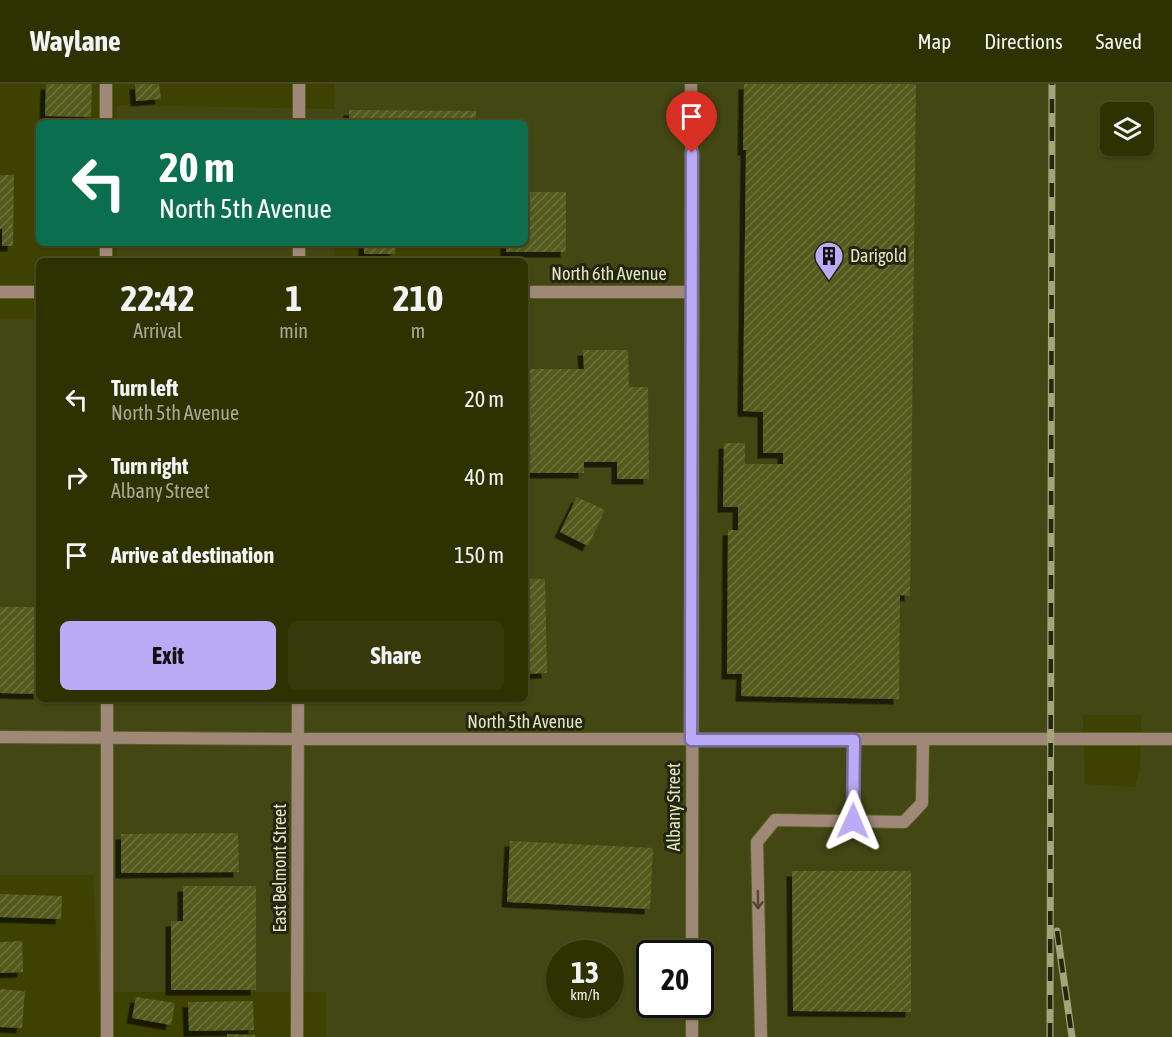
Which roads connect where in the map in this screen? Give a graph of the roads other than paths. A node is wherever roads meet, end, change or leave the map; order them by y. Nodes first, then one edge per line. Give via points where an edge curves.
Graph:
1 (106, 84) edge
2 (299, 84) edge
3 (691, 84) edge
4 (106, 120) edge
5 (299, 120) edge
6 (528, 291) edge
7 (0, 292) edge
8 (36, 292) edge
9 (693, 292) junction
10 (106, 702) edge
11 (298, 702) edge
12 (0, 737) edge
13 (107, 738) junction
14 (298, 739) junction
15 (1172, 739) edge
16 (691, 740) junction
17 (854, 740) junction
18 (923, 740) junction
19 (853, 821) junction
20 (692, 940) edge
21 (692, 1018) edge
22 (106, 1037) edge
23 (297, 1037) edge
24 (692, 1037) edge
25 (761, 1037) edge

1 - 4 street
2 - 5 street
3 - 9 street, Albany Street
6 - 9 street, North 6th Avenue
7 - 8 street
9 - 16 street, Albany Street
10 - 13 street
11 - 14 street, East Belmont Street
12 - 13 street, North 5th Avenue
13 - 14 street, North 5th Avenue
13 - 22 street
14 - 16 street, North 5th Avenue
14 - 23 street, East Belmont Street
15 - 18 street, North 5th Avenue
16 - 17 street, North 5th Avenue
16 - 20 street, Albany Street
17 - 18 street, North 5th Avenue
17 - 19 street
18 - 19 street via 922,803 904,822
19 -> 25 street via 775,820 757,842
21 - 24 street

